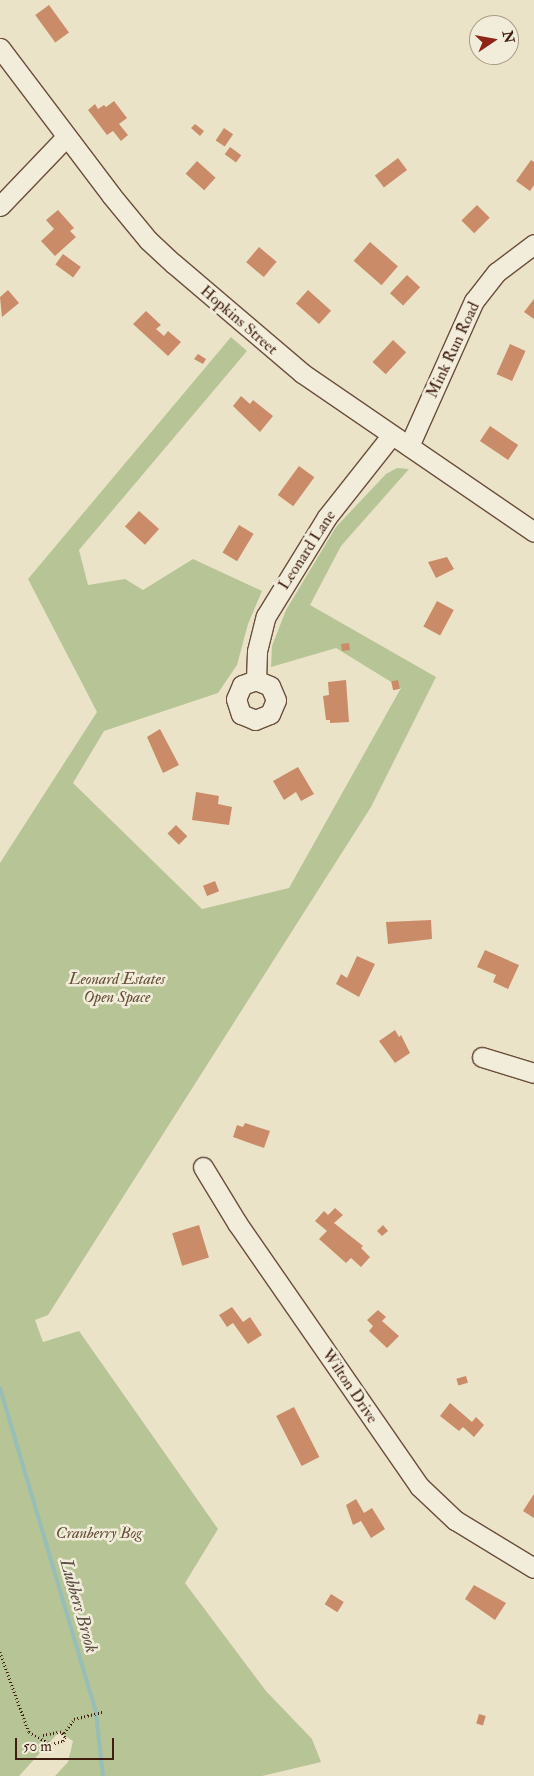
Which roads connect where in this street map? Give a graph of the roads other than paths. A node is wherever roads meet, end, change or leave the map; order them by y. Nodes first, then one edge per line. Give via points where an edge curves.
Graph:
1 (0, 48) edge
2 (66, 137) junction
3 (0, 206) edge
4 (534, 244) edge
5 (392, 436) junction
6 (409, 446) junction
7 (534, 532) edge
8 (256, 680) dead end
9 (482, 1057) dead end
10 (534, 1074) edge
11 (203, 1167) dead end
12 (534, 1568) edge

1 - 2 street, Hopkins Street
2 - 3 street
2 - 5 street, Hopkins Street via 148,240 174,264 282,358
4 - 6 street, Mink Run Road via 498,272 474,301
5 - 6 street, Hopkins Street
5 - 8 street, Leonard Lane via 327,517 273,604 259,639
6 - 7 street, Hopkins Street
9 - 10 street
11 - 12 street, Wilton Drive via 237,1223 419,1486 456,1520

